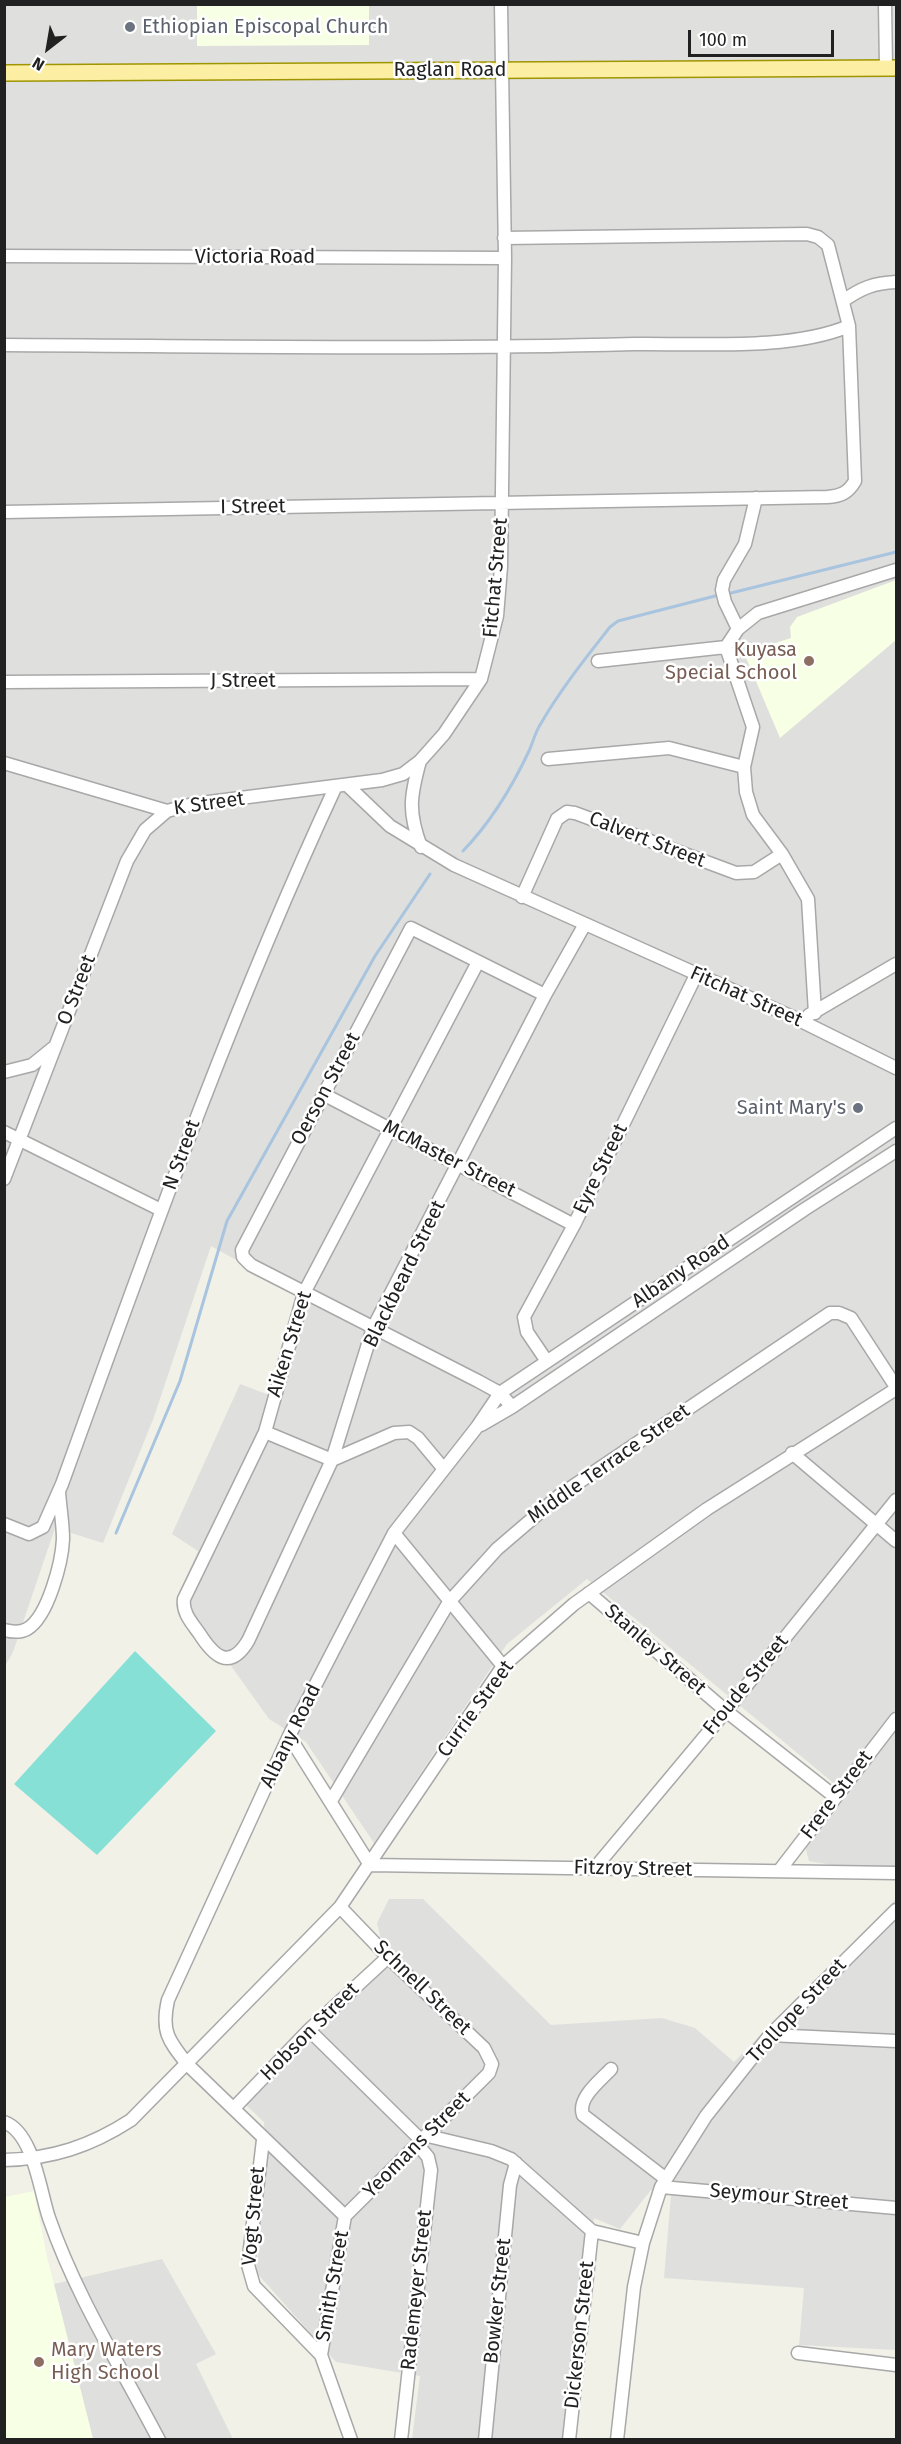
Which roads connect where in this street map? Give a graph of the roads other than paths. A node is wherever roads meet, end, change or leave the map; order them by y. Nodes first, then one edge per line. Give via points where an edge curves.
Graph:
1 (501, 4) edge
2 (885, 4) edge
3 (884, 68) edge
4 (503, 70) junction
5 (4, 74) edge
6 (504, 238) junction
7 (4, 256) edge
8 (505, 258) junction
9 (897, 282) edge
10 (843, 301) junction
11 (849, 326) junction
12 (4, 345) edge
13 (502, 348) junction
14 (756, 498) junction
15 (502, 502) junction
16 (4, 512) edge
17 (897, 570) edge
18 (738, 629) junction
19 (726, 647) junction
20 (598, 661) dead end
21 (481, 679) junction
22 (4, 682) edge
23 (548, 759) dead end
24 (420, 761) junction
25 (4, 763) edge
26 (744, 767) junction
27 (348, 786) junction
28 (335, 788) junction
29 (166, 811) junction
30 (422, 848) junction
31 (782, 854) junction
32 (522, 897) junction
33 (585, 924) junction
34 (477, 962) junction
35 (897, 964) edge
36 (696, 975) junction
37 (545, 995) junction
38 (814, 1012) junction
39 (797, 1019) junction
40 (56, 1045) junction
41 (897, 1068) edge
42 (4, 1072) edge
43 (323, 1094) junction
44 (897, 1128) edge
45 (392, 1130) junction
46 (4, 1132) edge
47 (19, 1140) junction
48 (896, 1153) edge
49 (460, 1163) junction
50 (4, 1179) edge
51 (796, 1196) junction
52 (805, 1209) junction
53 (161, 1210) junction
54 (574, 1225) junction
55 (304, 1293) junction
56 (614, 1317) junction
57 (373, 1328) junction
58 (624, 1333) junction
59 (546, 1360) junction
60 (897, 1388) edge
61 (500, 1393) junction
62 (512, 1407) junction
63 (477, 1427) junction
64 (265, 1432) junction
65 (792, 1453) junction
66 (332, 1460) junction
67 (443, 1468) junction
68 (58, 1491) junction
69 (897, 1500) edge
70 (4, 1524) edge
71 (875, 1524) junction
72 (394, 1533) junction
73 (897, 1541) edge
74 (589, 1593) junction
75 (449, 1602) junction
76 (4, 1630) edge
77 (226, 1658) joint
78 (503, 1666) junction
79 (726, 1711) junction
80 (897, 1719) edge
81 (289, 1736) junction
82 (834, 1796) junction
83 (331, 1801) junction
84 (369, 1865) junction
85 (594, 1869) junction
86 (779, 1871) junction
87 (897, 1873) edge
88 (340, 1907) junction
89 (897, 1910) edge
90 (388, 1957) junction
91 (309, 2030) junction
92 (770, 2035) junction
93 (897, 2041) edge
94 (187, 2064) junction
95 (611, 2070) dead end
96 (489, 2073) joint
97 (234, 2108) junction
98 (4, 2122) edge
99 (263, 2140) junction
100 (423, 2141) junction
101 (33, 2159) junction
102 (4, 2160) edge
103 (516, 2163) junction
104 (663, 2183) junction
105 (897, 2208) edge
106 (345, 2216) junction
107 (592, 2231) junction
108 (643, 2243) junction
109 (798, 2353) dead end
110 (321, 2355) junction
111 (897, 2365) edge
112 (159, 2439) edge
113 (351, 2439) edge
114 (401, 2439) edge
115 (485, 2439) edge
116 (569, 2439) edge
117 (617, 2439) edge

1 - 4 street, Fitchat Street
2 - 3 street
3 - 4 main road, Raglan Road
4 - 5 main road, Raglan Road
4 - 6 street, Fitchat Street
6 - 8 street, Fitchat Street
6 - 10 street, I Street via 807,234 828,245
7 - 8 street, Victoria Road
8 - 13 street, Fitchat Street
9 - 10 street via 875,283
10 - 11 street, I Street
11 - 13 street via 808,338 746,343
11 - 14 street, I Street via 855,481 839,496
12 - 13 street
13 - 15 street, Fitchat Street
14 - 15 street, I Street
14 - 18 street via 745,544 724,579 722,590
15 - 16 street, I Street
15 - 21 street, Fitchat Street via 496,616
17 - 18 street via 758,613
18 - 19 street
19 - 20 street
19 - 26 street via 753,727
21 - 22 street, J Street
21 - 24 street, Fitchat Street via 444,734
23 - 26 street via 669,748
24 - 27 street, Fitchat Street via 403,774
24 - 30 street via 410,795 412,821
25 - 29 street, K Street
26 - 31 street via 753,815
27 - 28 street, K Street
27 - 30 street, Fitchat Street via 390,826
28 - 29 street, K Street via 194,804
28 - 53 street, N Street via 208,1084
29 - 40 street, O Street via 145,830 127,861
30 - 32 street, Fitchat Street
31 - 32 street, Calvert Street via 754,872 736,873 567,812 557,819
31 - 38 street via 808,899
32 - 33 street, Fitchat Street
33 - 36 street, Fitchat Street
33 - 37 street, Blackbeard Street
34 - 37 street
34 - 43 street, Oerson Street via 411,928
34 - 45 street, Aiken Street
35 - 38 street
36 - 39 street, Fitchat Street
36 - 54 street, Eyre Street
37 - 49 street, Blackbeard Street
38 - 39 street
39 - 41 street, Fitchat Street
40 - 42 street via 32,1065
40 - 47 street, O Street
43 - 45 street, McMaster Street
43 - 55 street, Oerson Street via 242,1250 251,1265
44 - 51 street, Albany Road
45 - 49 street, McMaster Street
45 - 55 street, Aiken Street
46 - 47 street
47 - 50 street, O Street
47 - 53 street
48 - 52 street, Albany Road
49 - 54 street, McMaster Street
49 - 57 street, Blackbeard Street
51 - 52 street
51 - 56 street, Albany Road
52 - 58 street, Albany Road
53 - 68 street, N Street
54 - 59 street, Eyre Street via 524,1317 527,1332
55 - 57 street
55 - 64 street, Aiken Street
56 - 58 street
56 - 59 street, Albany Road
57 - 61 street
57 - 66 street, Blackbeard Street
58 - 62 street, Albany Road
59 - 61 street, Albany Road
60 - 65 street, Currie Street
60 - 75 street, Middle Terrace Street via 851,1318 839,1313 823,1316 560,1495 497,1549
61 - 62 street
61 - 63 street, Albany Road
62 - 63 street, Albany Road
63 - 67 street, Albany Road
64 - 66 street
64 - 77 street, Aiken Street via 184,1599 187,1616 207,1645 219,1657
65 - 71 street
65 - 74 street, Currie Street
66 - 67 street via 394,1433 409,1431
66 - 77 street, Blackbeard Street via 248,1641 238,1654
67 - 72 street, Albany Road
68 - 70 street, N Street via 43,1527 29,1534
68 - 76 street via 63,1539 54,1582 32,1625 19,1632
69 - 71 street, Froude Street
71 - 73 street
71 - 79 street, Froude Street
72 - 75 street
72 - 81 street, Albany Road
74 - 78 street, Currie Street
74 - 79 street, Stanley Street
75 - 78 street
75 - 83 street, Middle Terrace Street
78 - 84 street, Currie Street
79 - 82 street, Stanley Street
79 - 85 street, Froude Street
80 - 82 street, Frere Street
81 - 83 street
81 - 94 street, Albany Road via 168,2000 165,2032
82 - 86 street, Frere Street
83 - 84 street
84 - 85 street, Fitzroy Street
84 - 88 street, Currie Street
85 - 86 street, Fitzroy Street
86 - 87 street, Fitzroy Street
88 - 90 street, Schnell Street
88 - 94 street, Currie Street
89 - 92 street, Trollope Street
90 - 91 street, Hobson Street
90 - 96 street, Schnell Street via 484,2048 492,2064
91 - 97 street, Hobson Street
91 - 100 street
92 - 93 street
92 - 104 street, Trollope Street via 706,2116
94 - 97 street, Albany Road
94 - 101 street via 131,2120 104,2138
95 - 104 street via 584,2100 581,2109
96 - 100 street, Yeomans Street
97 - 99 street, Albany Road
98 - 101 street via 19,2133
99 - 106 street, Albany Road
99 - 110 street, Vogt Street via 249,2276 254,2286
100 - 103 street via 491,2151
100 - 106 street, Yeomans Street
100 - 114 street, Rademeyer Street via 431,2170
101 - 102 street
101 - 112 street via 55,2236 74,2279
103 - 107 street
103 - 115 street, Bowker Street via 510,2185
104 - 105 street, Seymour Street
104 - 108 street, Trollope Street
106 - 110 street, Smith Street
107 - 108 street
107 - 116 street, Dickerson Street
108 - 117 street, Trollope Street via 634,2287
109 - 111 street
110 - 113 street, Vogt Street

